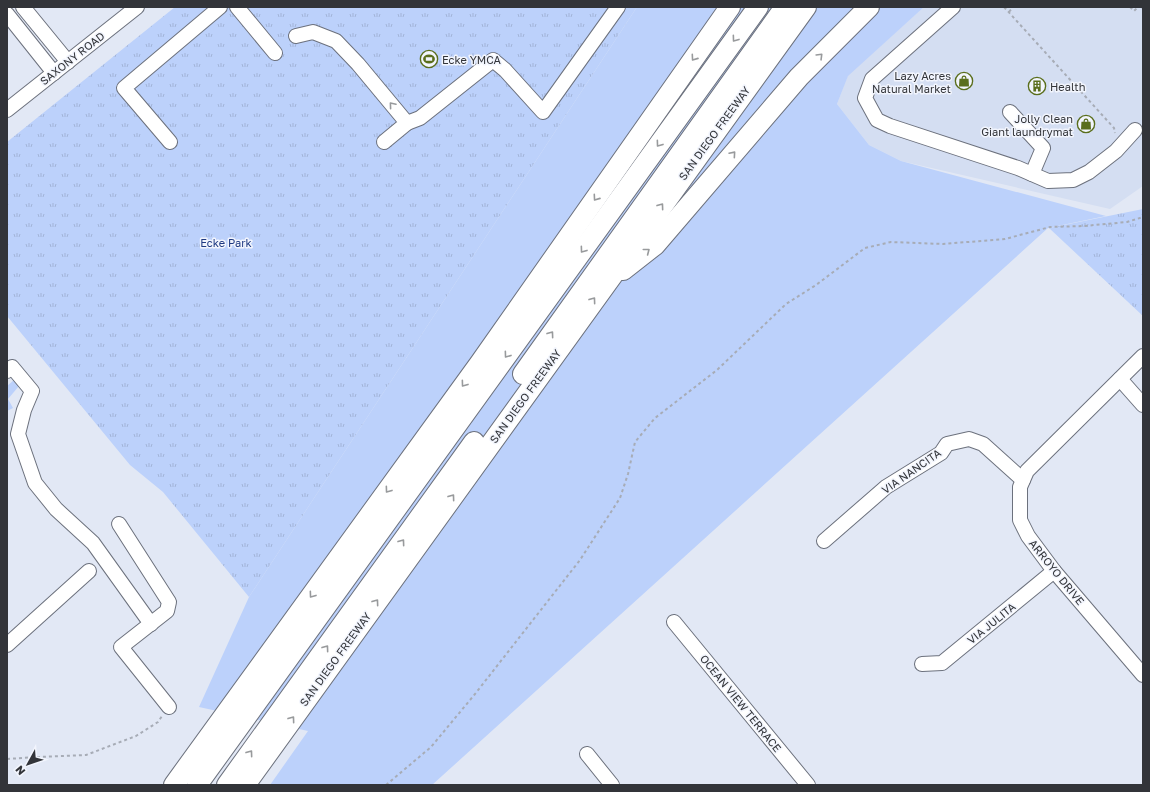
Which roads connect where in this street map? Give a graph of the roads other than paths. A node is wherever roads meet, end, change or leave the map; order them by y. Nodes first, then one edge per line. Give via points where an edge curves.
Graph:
1 (23, 7) edge
2 (137, 7) edge
3 (220, 7) edge
4 (237, 7) edge
5 (618, 7) edge
6 (758, 7) edge
7 (785, 7) edge
8 (806, 7) edge
9 (869, 7) edge
10 (953, 7) edge
11 (727, 10) edge
12 (7, 14) edge
13 (296, 36) dead end
14 (275, 53) dead end
15 (68, 62) junction
16 (54, 73) junction
17 (7, 110) edge
18 (1010, 112) dead end
19 (407, 123) junction
20 (1135, 130) dead end
21 (170, 142) dead end
22 (384, 142) dead end
23 (1032, 174) junction
24 (605, 283) junction
25 (1143, 356) edge
26 (7, 371) edge
27 (1120, 379) junction
28 (1143, 405) edge
29 (13, 431) edge
30 (1023, 480) junction
31 (119, 524) dead end
32 (824, 541) dead end
33 (89, 571) dead end
34 (1054, 571) junction
35 (674, 622) dead end
36 (151, 624) junction
37 (8, 642) edge
38 (922, 664) dead end
39 (1143, 675) edge
40 (169, 708) road end
41 (587, 754) dead end
42 (174, 785) edge
43 (198, 785) edge
44 (228, 785) edge
45 (245, 785) edge
46 (612, 785) edge
47 (808, 785) edge

1 - 15 street
2 - 15 street, SAXONY ROAD
3 - 21 street via 124,88
4 - 14 street
5 - 19 street via 543,112 493,60 420,118
6 -> 43 highway
44 -> 7 highway
24 -> 8 highway, SAN DIEGO FREEWAY
24 -> 9 highway via 655,245 799,77
10 - 23 street via 872,79 865,98 870,109 877,120 890,126
11 -> 42 highway via 484,356
12 - 16 street
19 -> 13 street via 336,41 313,32
15 - 16 street, SAXONY ROAD
16 - 17 street, SAXONY ROAD
18 - 23 street via 1043,148
19 - 22 street
20 - 23 street via 1116,151 1089,172 1073,180 1048,181
45 -> 24 highway, SAN DIEGO FREEWAY
25 - 27 street, ARROYO DRIVE
26 - 29 street via 12,367 32,391
27 - 28 street
27 - 30 street, ARROYO DRIVE via 1027,471
29 - 36 street via 35,483 56,509 93,543
30 - 32 street, VIA NANCITA via 982,444 969,440 947,444 940,453 886,487
30 - 34 street, ARROYO DRIVE via 1020,488 1020,520 1028,536
31 - 36 street via 169,602 168,611
33 - 37 street
34 - 38 street, VIA JULITA via 942,663
34 - 39 street, ARROYO DRIVE
35 - 47 street, OCEAN VIEW TERRACE
36 - 40 street via 121,648
41 - 46 street

